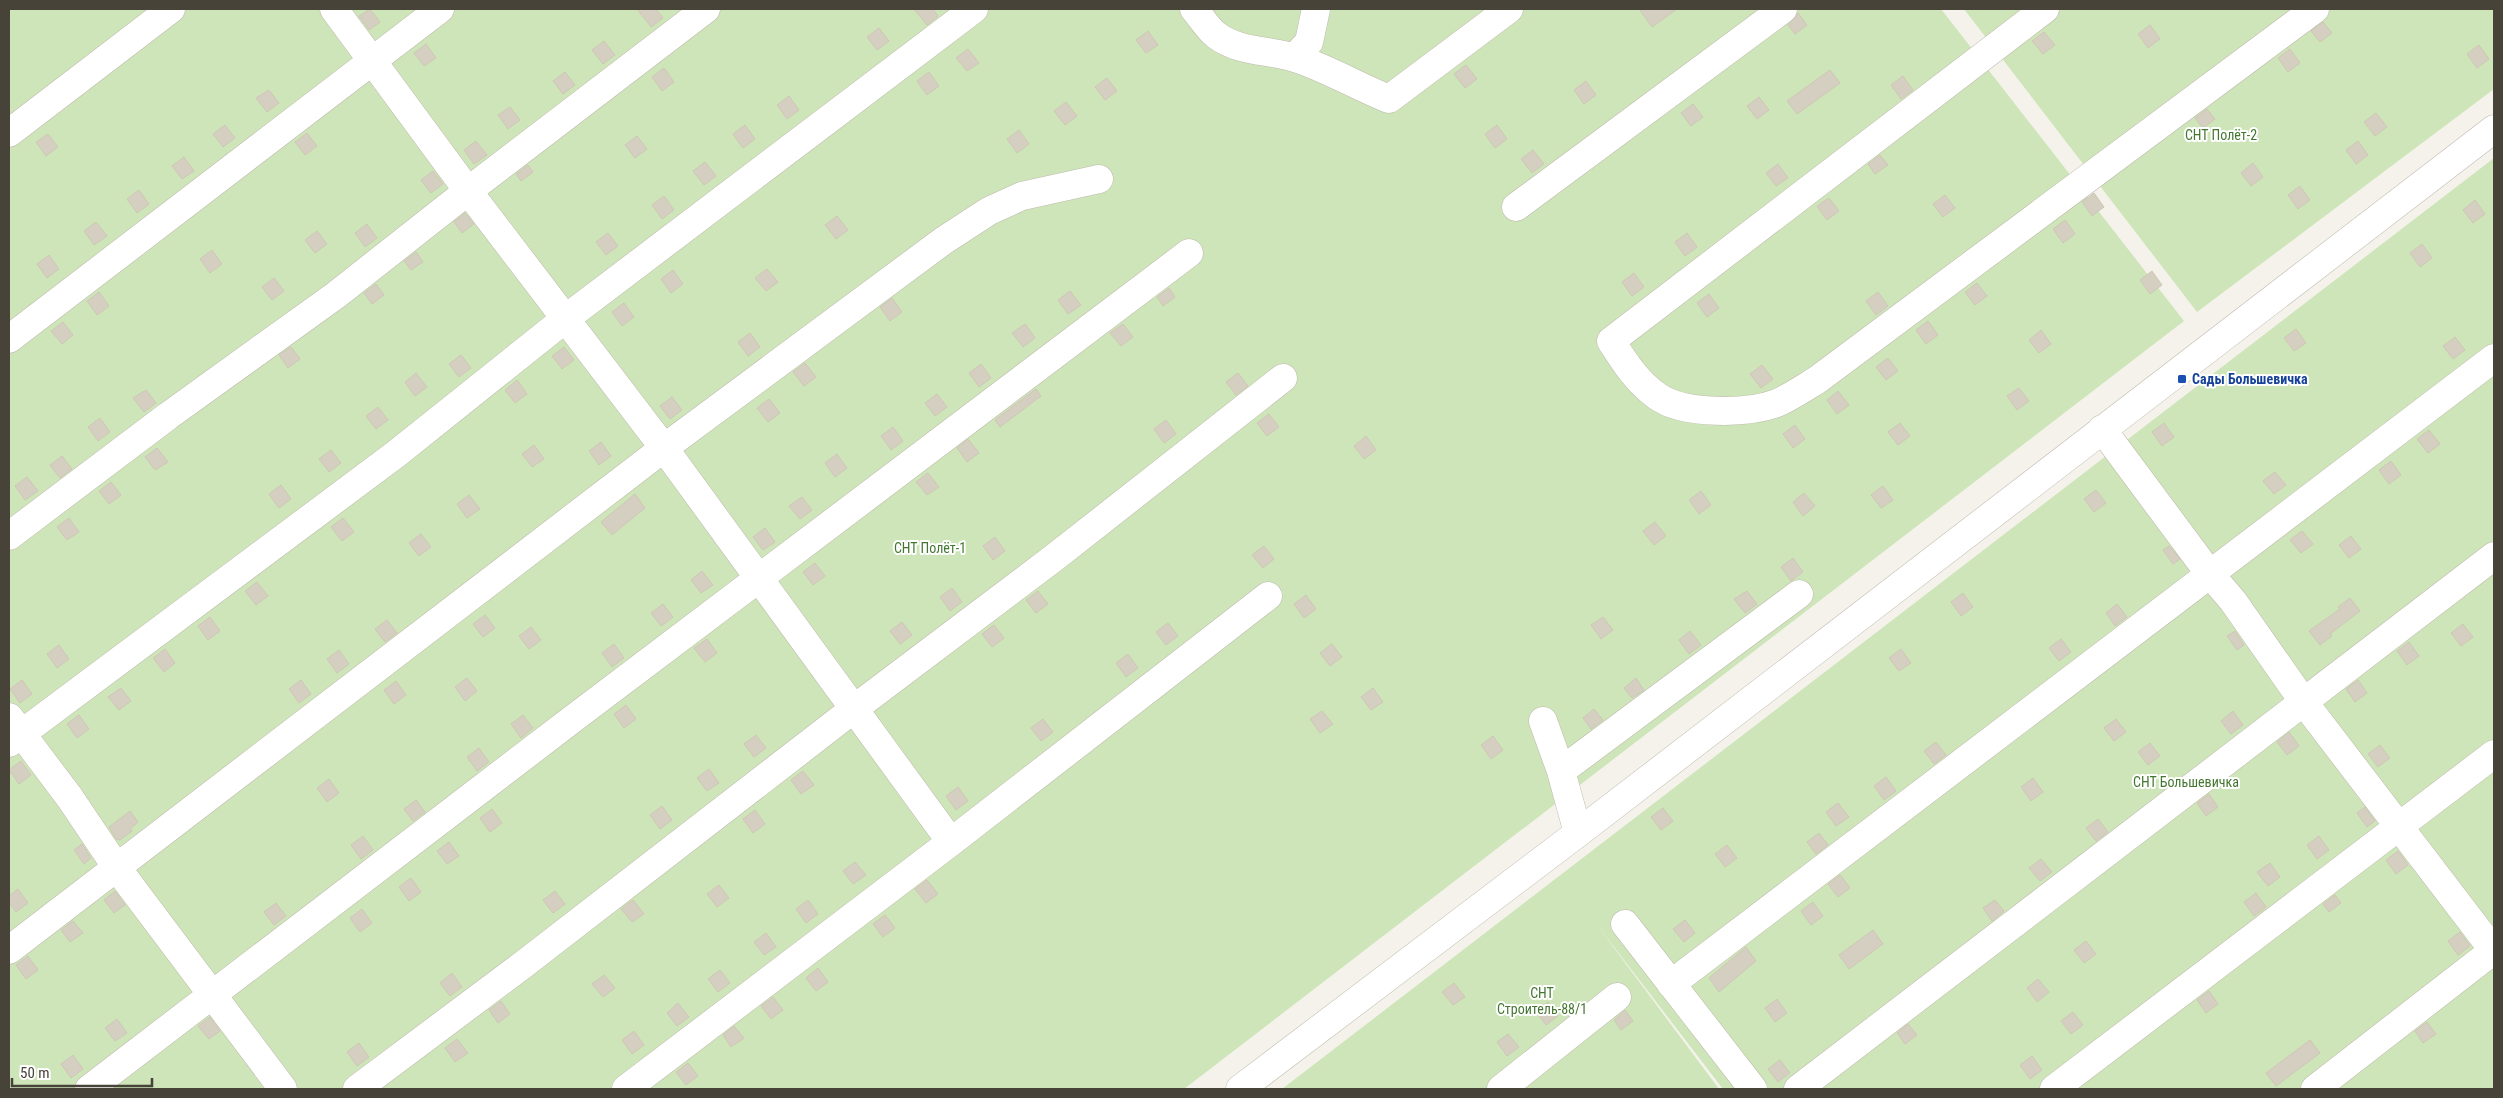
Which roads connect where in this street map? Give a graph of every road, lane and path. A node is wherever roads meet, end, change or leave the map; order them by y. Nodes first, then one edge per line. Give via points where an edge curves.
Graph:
1 (171, 9) edge
2 (334, 9) edge
3 (440, 9) edge
4 (706, 9) edge
5 (974, 9) edge
6 (1194, 9) edge
7 (1316, 9) edge
8 (1509, 9) edge
9 (1783, 9) edge
10 (2045, 9) edge
11 (2315, 9) edge
12 (1295, 57) junction
13 (372, 60) junction
14 (2494, 129) edge
15 (9, 133) edge
16 (1099, 179) dead end
17 (468, 190) junction
18 (1516, 207) dead end
19 (1189, 253) dead end
20 (565, 319) junction
21 (9, 339) edge
22 (2494, 358) edge
23 (1283, 378) dead end
24 (2102, 429) junction
25 (664, 448) junction
26 (9, 536) edge
27 (2494, 556) edge
28 (2209, 573) junction
29 (758, 578) junction
30 (1799, 594) dead end
31 (1268, 596) dead end
32 (2303, 701) junction
33 (854, 708) junction
34 (1542, 721) dead end
35 (13, 731) edge
36 (2494, 754) edge
37 (1561, 771) junction
38 (2398, 827) junction
39 (1578, 833) junction
40 (951, 842) junction
41 (117, 868) junction
42 (1625, 924) dead end
43 (9, 950) edge
44 (2494, 951) edge
45 (1672, 984) junction
46 (212, 995) junction
47 (1618, 997) dead end
48 (89, 1089) edge
49 (283, 1089) edge
50 (357, 1089) edge
51 (626, 1089) edge
52 (1240, 1089) edge
53 (1501, 1089) edge
54 (1753, 1089) edge
55 (1798, 1089) edge
56 (2054, 1089) edge
57 (2315, 1089) edge

1 - 15 street
2 - 13 street
3 - 13 street
4 - 17 street
5 - 20 street
6 - 12 street via 1215,35 1231,44
7 - 12 street via 1309,42
8 - 12 street via 1389,99
9 - 18 street
10 - 11 street via 1611,341 1636,378 1658,398 1686,408 1752,408 1776,403 1817,380
13 - 17 street
13 - 21 street
14 - 24 street
16 - 25 street via 1022,196 989,211 943,241
17 - 20 street
17 - 26 street via 336,295
19 - 29 street
20 - 25 street
20 - 35 street via 396,454
22 - 28 street
23 - 33 street via 1055,557
24 - 28 street
24 - 39 street
25 - 29 street
25 - 41 street
27 - 32 street
28 - 32 street
28 - 45 street
29 - 33 street
29 - 46 street
30 - 37 street
31 - 40 street
32 - 38 street
32 - 55 street
33 - 40 street
33 - 50 street via 724,811
34 - 37 street
35 - 41 street via 70,798
36 - 38 street
37 - 39 street
38 - 44 street
38 - 56 street
39 - 52 street
40 - 51 street
41 - 43 street
41 - 46 street
42 - 45 street
44 - 57 street
45 - 54 street
46 - 48 street
46 - 49 street
47 - 53 street

